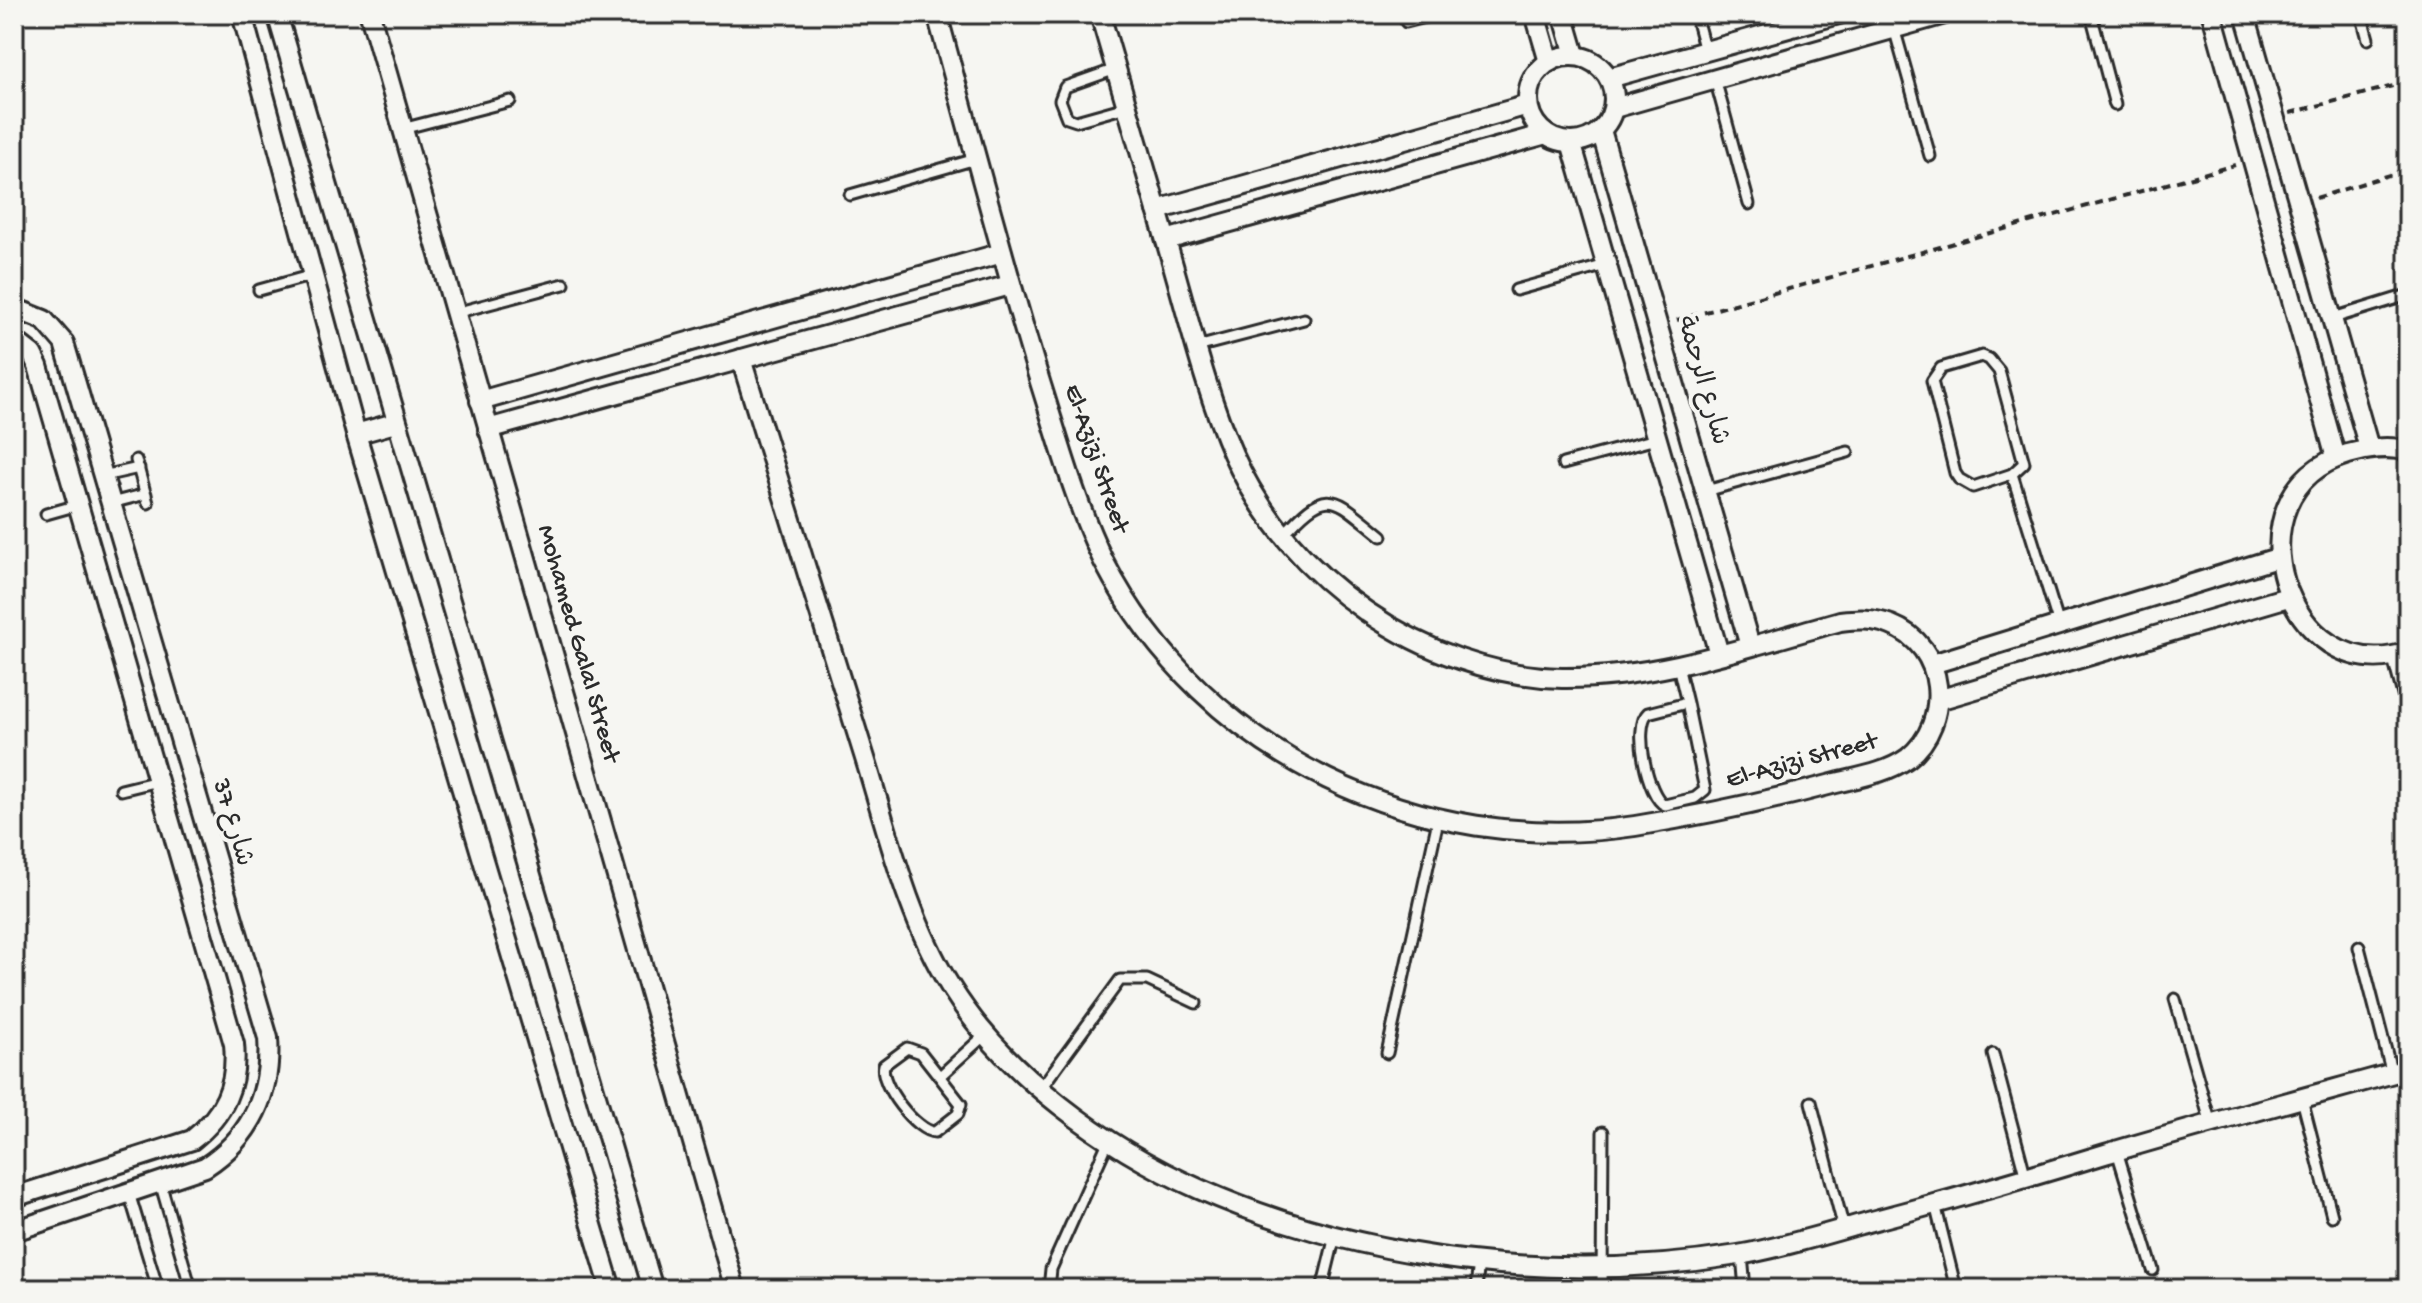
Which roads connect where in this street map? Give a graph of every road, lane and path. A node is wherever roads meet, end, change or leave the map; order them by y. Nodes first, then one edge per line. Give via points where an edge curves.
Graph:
1 (242, 14) edge
2 (277, 14) edge
3 (370, 14) edge
4 (937, 14) edge
5 (1100, 14) edge
6 (1438, 14) edge
7 (1535, 14) edge
8 (1563, 14) edge
9 (1695, 14) edge
10 (1839, 14) edge
11 (1945, 14) edge
12 (2091, 14) edge
13 (2212, 14) edge
14 (2245, 14) edge
15 (2361, 14) edge
16 (1406, 22) dead end
17 (1894, 28) junction
18 (2368, 39) dead end
19 (1705, 51) junction
20 (1575, 55) junction
21 (1549, 62) junction
22 (1116, 69) junction
23 (1609, 78) junction
24 (1715, 79) junction
25 (2408, 82) edge
26 (510, 101) dead end
27 (1528, 105) junction
28 (2115, 105) dead end
29 (1126, 107) junction
30 (1614, 108) junction
31 (2274, 117) junction
32 (402, 129) junction
33 (1601, 130) junction
34 (1546, 134) junction
35 (1571, 142) junction
36 (1930, 156) dead end
37 (976, 159) junction
38 (2253, 160) junction
39 (2408, 169) edge
40 (850, 195) dead end
41 (1749, 204) dead end
42 (2299, 204) junction
43 (1157, 210) junction
44 (1166, 240) junction
45 (1002, 253) junction
46 (1606, 265) junction
47 (313, 275) junction
48 (564, 284) dead end
49 (1010, 285) junction
50 (259, 290) dead end
51 (1516, 290) dead end
52 (2408, 295) edge
53 (14, 308) edge
54 (455, 313) junction
55 (1304, 319) dead end
56 (2330, 319) junction
57 (1658, 325) junction
58 (14, 340) edge
59 (1197, 347) junction
60 (741, 359) junction
61 (480, 401) junction
62 (395, 423) junction
63 (488, 429) junction
64 (356, 434) junction
65 (1656, 439) junction
66 (2369, 448) junction
67 (2408, 451) edge
68 (1848, 452) dead end
69 (2336, 458) junction
70 (1563, 464) dead end
71 (2012, 474) junction
72 (103, 476) junction
73 (1706, 491) junction
74 (111, 503) junction
75 (79, 505) junction
76 (46, 514) dead end
77 (1283, 535) junction
78 (1382, 536) dead end
79 (2277, 558) junction
80 (2288, 597) junction
81 (2059, 625) junction
82 (1750, 646) junction
83 (1719, 654) junction
84 (2402, 654) edge
85 (1932, 664) junction
86 (1678, 666) junction
87 (2408, 696) edge
88 (1938, 700) junction
89 (1687, 703) junction
90 (177, 730) junction
91 (147, 740) junction
92 (158, 781) junction
93 (121, 790) dead end
94 (1438, 820) junction
95 (2359, 947) dead end
96 (2175, 999) dead end
97 (1196, 1003) dead end
98 (986, 1034) junction
99 (1387, 1053) dead end
100 (1993, 1054) dead end
101 (2400, 1071) edge
102 (940, 1076) junction
103 (1041, 1088) junction
104 (2302, 1099) junction
105 (1811, 1102) dead end
106 (2211, 1124) junction
107 (1603, 1132) dead end
108 (1108, 1142) junction
109 (2117, 1151) junction
110 (2026, 1178) junction
111 (160, 1182) junction
112 (129, 1193) junction
113 (14, 1197) edge
114 (1935, 1204) junction
115 (2332, 1216) dead end
116 (1844, 1229) junction
117 (14, 1231) edge
118 (1335, 1236) junction
119 (1742, 1255) junction
120 (1479, 1261) junction
121 (1603, 1268) junction
122 (2153, 1270) dead end
123 (158, 1289) edge
124 (191, 1289) edge
125 (611, 1289) edge
126 (653, 1289) edge
127 (735, 1289) edge
128 (1049, 1289) edge
129 (1322, 1289) edge
130 (1476, 1289) edge
131 (1602, 1289) edge
132 (1745, 1289) edge
133 (1956, 1289) edge

1 - 47 street
2 - 62 street
3 - 32 street, Mohamed Galal Street
4 - 37 street, El-Azizi Street
5 - 22 street
6 - 16 lane
7 - 21 street
8 - 20 street
9 - 19 lane
10 - 19 street
11 - 17 street
12 - 28 lane
13 - 38 street
14 - 31 street
15 - 18 lane
17 - 24 street
17 - 36 lane
19 - 23 street
20 - 21 street
20 - 23 street via 1601,67
21 - 27 street via 1531,80
22 - 29 street
22 - 29 lane via 1065,87 1060,100 1067,118 1076,121
23 - 30 street
24 - 30 street
24 - 41 lane
25 - 31 path
26 - 32 lane
27 - 34 street
27 - 43 street
29 - 43 street
30 - 33 street
31 - 42 street
32 - 54 street, Mohamed Galal Street
33 - 35 street
33 - 57 street, شارع الرحمة
34 - 35 street
34 - 44 street
35 - 46 street
37 - 40 lane
37 - 45 street, El-Azizi Street
38 - 57 path
38 - 69 street
39 - 42 path
42 - 56 street
43 - 44 street
44 - 59 street
45 - 49 street, El-Azizi Street
45 - 61 street
46 - 51 lane
46 - 65 street
47 - 50 lane
47 - 64 street
48 - 54 lane
49 - 60 street
49 - 94 street, El-Azizi Street via 1080,509 1138,617 1177,665 1270,746 1379,802
52 - 56 lane
53 - 72 street, شارع 37 via 44,320 64,343
54 - 61 street, Mohamed Galal Street
55 - 59 lane
56 - 66 street
57 - 73 street, شارع الرحمة
58 - 75 street via 38,366
59 - 77 street via 1234,457
60 - 63 street
60 - 98 street via 909,899 948,985
61 - 63 street, Mohamed Galal Street
62 - 64 street
62 - 126 street
63 - 127 street, Mohamed Galal Street
64 - 125 street
65 - 70 lane
65 - 83 street
66 - 67 street
66 - 69 street
68 - 73 lane
69 - 79 street via 2310,475 2291,499 2280,528
71 - 71 lane via 2020,470 2024,455 1996,364 1982,356 1941,368 1932,389 1959,479 1973,487
71 - 81 lane
72 - 74 street, شارع 37
72 - 74 lane via 137,464 147,498
73 - 82 street, شارع الرحمة
74 - 90 street, شارع 37
75 - 76 lane
75 - 91 street
77 - 78 lane via 1306,510 1328,500 1339,502
77 - 86 street via 1348,599 1427,645 1471,662 1561,678
79 - 80 street
79 - 81 street
80 - 84 street via 2321,637 2345,650 2370,656
80 - 88 street
81 - 85 street
82 - 83 street
82 - 85 street via 1867,618 1894,625 1916,641
83 - 86 street
84 - 87 street
85 - 88 street, El-Azizi Street
86 - 89 lane
88 - 94 street, El-Azizi Street via 1924,741 1888,770 1758,803 1560,834
89 - 89 lane via 1648,713 1641,722 1652,793 1665,805 1705,790
90 - 91 street
90 - 111 street, شارع 37 via 268,1038 269,1057 260,1104 235,1144 205,1167
91 - 92 street
92 - 93 lane
92 - 113 street via 234,1044 228,1098 192,1140
94 - 99 lane
95 - 101 lane
96 - 106 lane
97 - 103 lane via 1147,980 1120,980
98 - 102 lane
98 - 103 street
100 - 110 lane
101 - 104 street
102 - 102 lane via 912,1047 882,1071 920,1128 929,1132 960,1109 959,1099
103 - 108 street
104 - 106 street
104 - 115 lane
105 - 116 lane
106 - 109 street
107 - 121 lane
108 - 118 street via 1242,1208
108 - 128 lane via 1051,1269
109 - 110 street
109 - 122 lane
110 - 114 street
111 - 112 street, شارع 37
111 - 124 lane
112 - 117 street, شارع 37
112 - 123 lane
114 - 116 street
114 - 133 lane
116 - 119 street
118 - 120 street
118 - 129 lane
119 - 121 street
119 - 132 lane
120 - 121 street
120 - 130 lane
121 - 131 lane

